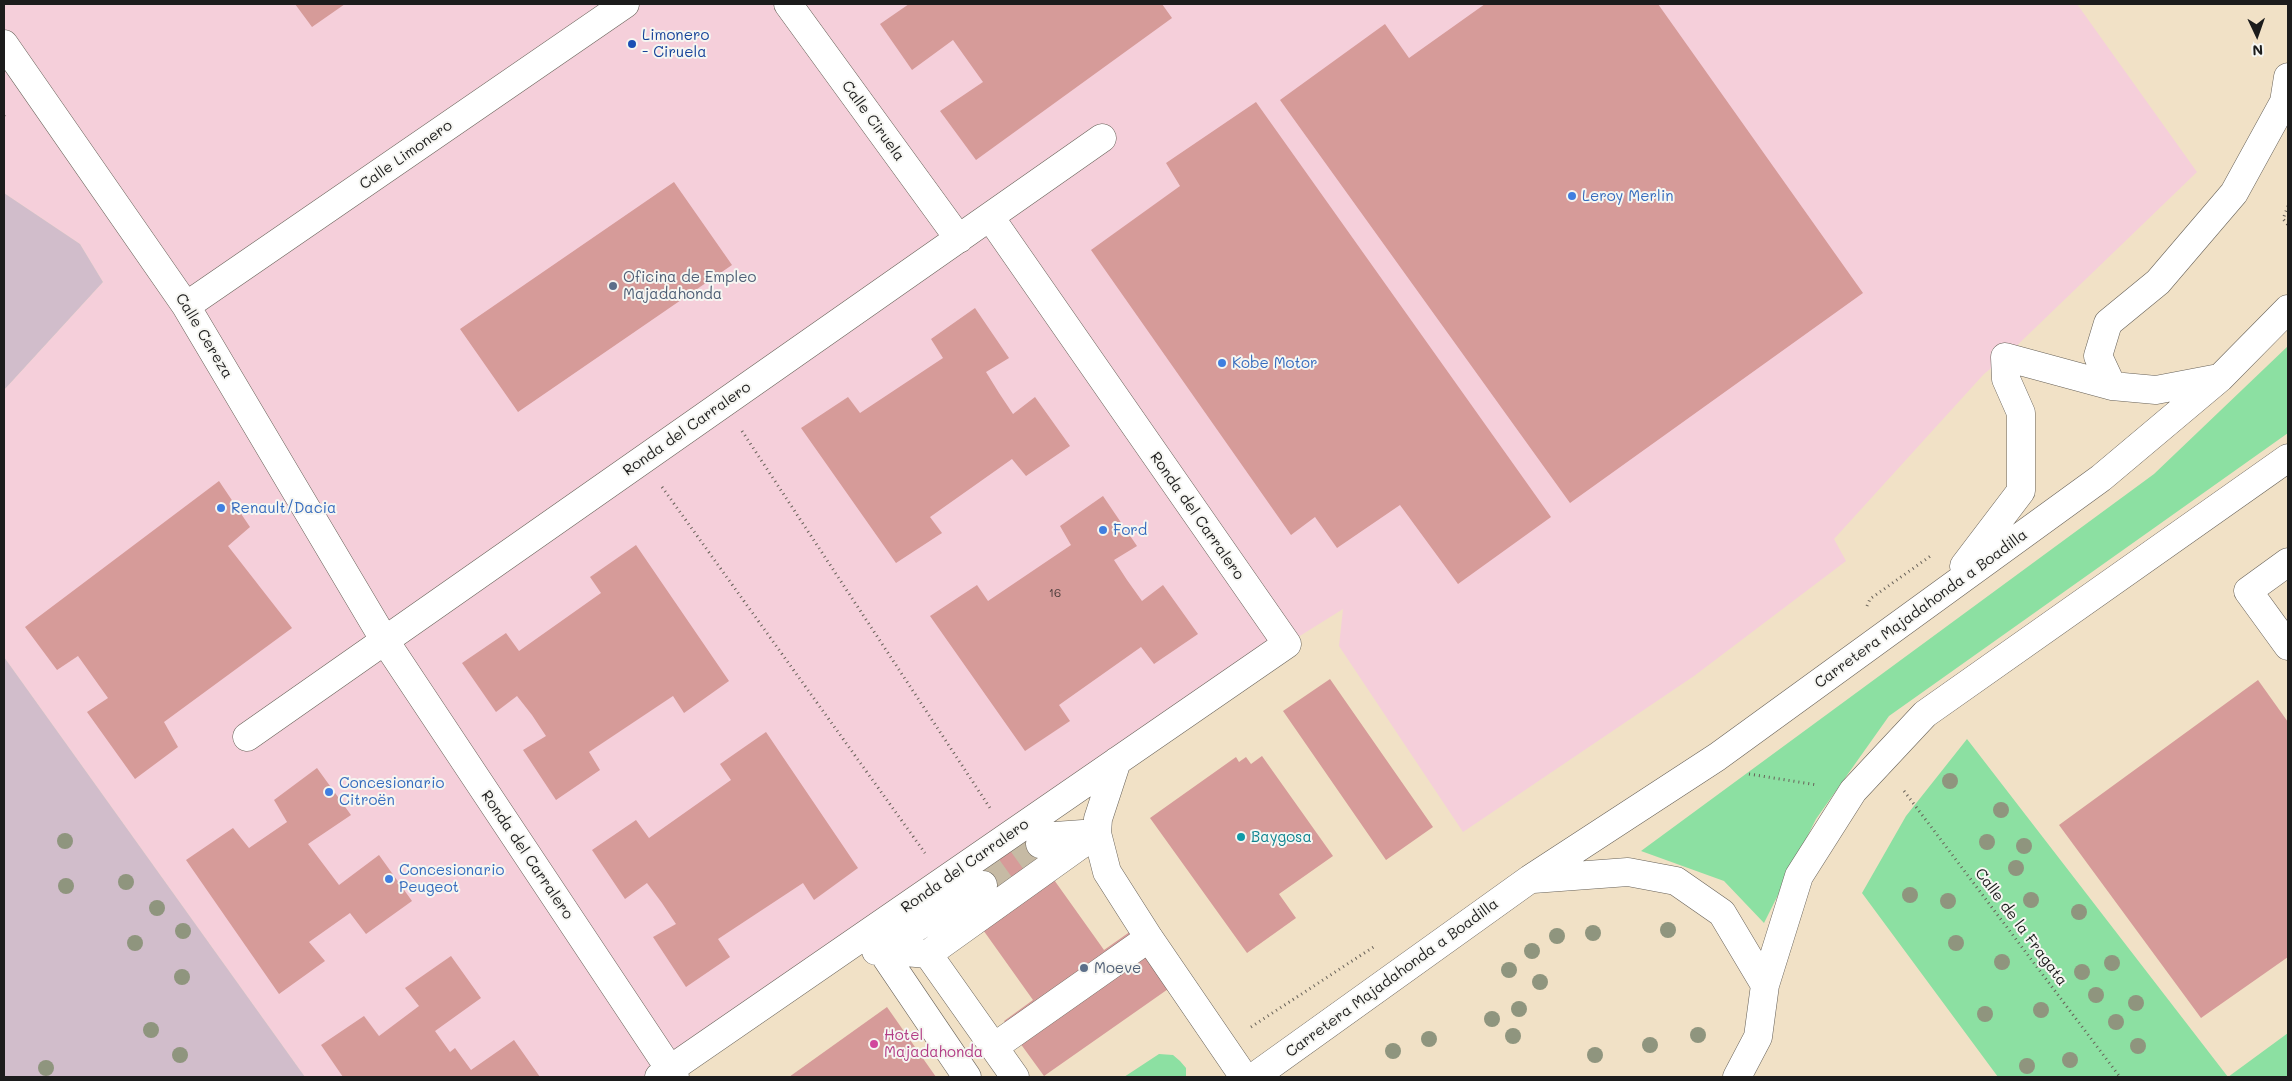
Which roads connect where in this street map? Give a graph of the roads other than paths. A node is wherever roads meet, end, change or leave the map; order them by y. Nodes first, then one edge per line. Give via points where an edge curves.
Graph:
1 (625, 4) edge
2 (788, 4) edge
3 (4, 44) edge
4 (2288, 77) edge
5 (1102, 138) dead end
6 (990, 217) junction
7 (959, 239) junction
8 (186, 306) junction
9 (2288, 309) edge
10 (2220, 378) junction
11 (2112, 386) junction
12 (2288, 458) edge
13 (2288, 562) edge
14 (1947, 589) junction
15 (385, 641) junction
16 (2288, 646) edge
17 (247, 737) dead end
18 (1117, 761) junction
19 (1097, 833) junction
20 (1040, 844) tunnel mouth
21 (1530, 879) junction
22 (983, 884) tunnel mouth
23 (1149, 938) junction
24 (881, 950) junction
25 (928, 954) junction
26 (814, 970) junction
27 (1765, 985) junction
28 (994, 1047) junction
29 (677, 1072) edge
30 (967, 1077) edge
31 (1016, 1077) edge
32 (1244, 1077) edge
33 (1254, 1077) edge
34 (1737, 1077) edge

1 - 8 street, Calle Limonero
2 - 7 street, Calle Ciruela
3 - 8 street, Calle Cereza
4 - 11 street via 2284,102 2234,193 2158,282 2108,323 2098,356
5 - 6 street, Ronda del Carralero
6 - 7 street, Ronda del Carralero
6 - 18 street, Ronda del Carralero via 1287,644
7 - 15 street, Ronda del Carralero
8 - 15 street, Calle Cereza
9 - 10 street, Carretera Majadahonda a Boadilla
10 - 11 street via 2156,390
10 - 14 street, Carretera Majadahonda a Boadilla via 2101,478
11 - 14 street via 2005,357 2006,379 2022,413 2021,491
12 - 27 street via 1925,714 1852,791 1799,876
13 - 16 street via 2248,591
14 - 21 street, Carretera Majadahonda a Boadilla via 1717,758
15 - 17 street, Ronda del Carralero
15 - 29 street, Ronda del Carralero
18 - 19 street via 1098,819
18 - 26 street, Ronda del Carralero
19 - 20 street via 1056,836
19 - 23 street via 1108,872
19 - 25 street
21 - 27 street via 1628,872 1676,881 1722,913
21 - 33 street, Carretera Majadahonda a Boadilla
22 - 24 street
23 - 28 street
23 - 32 street
24 - 25 street, Ronda del Carralero
24 - 26 street, Ronda del Carralero
24 - 30 street
25 - 28 street
26 - 29 street, Ronda del Carralero
27 - 34 street via 1758,1037
28 - 31 street

